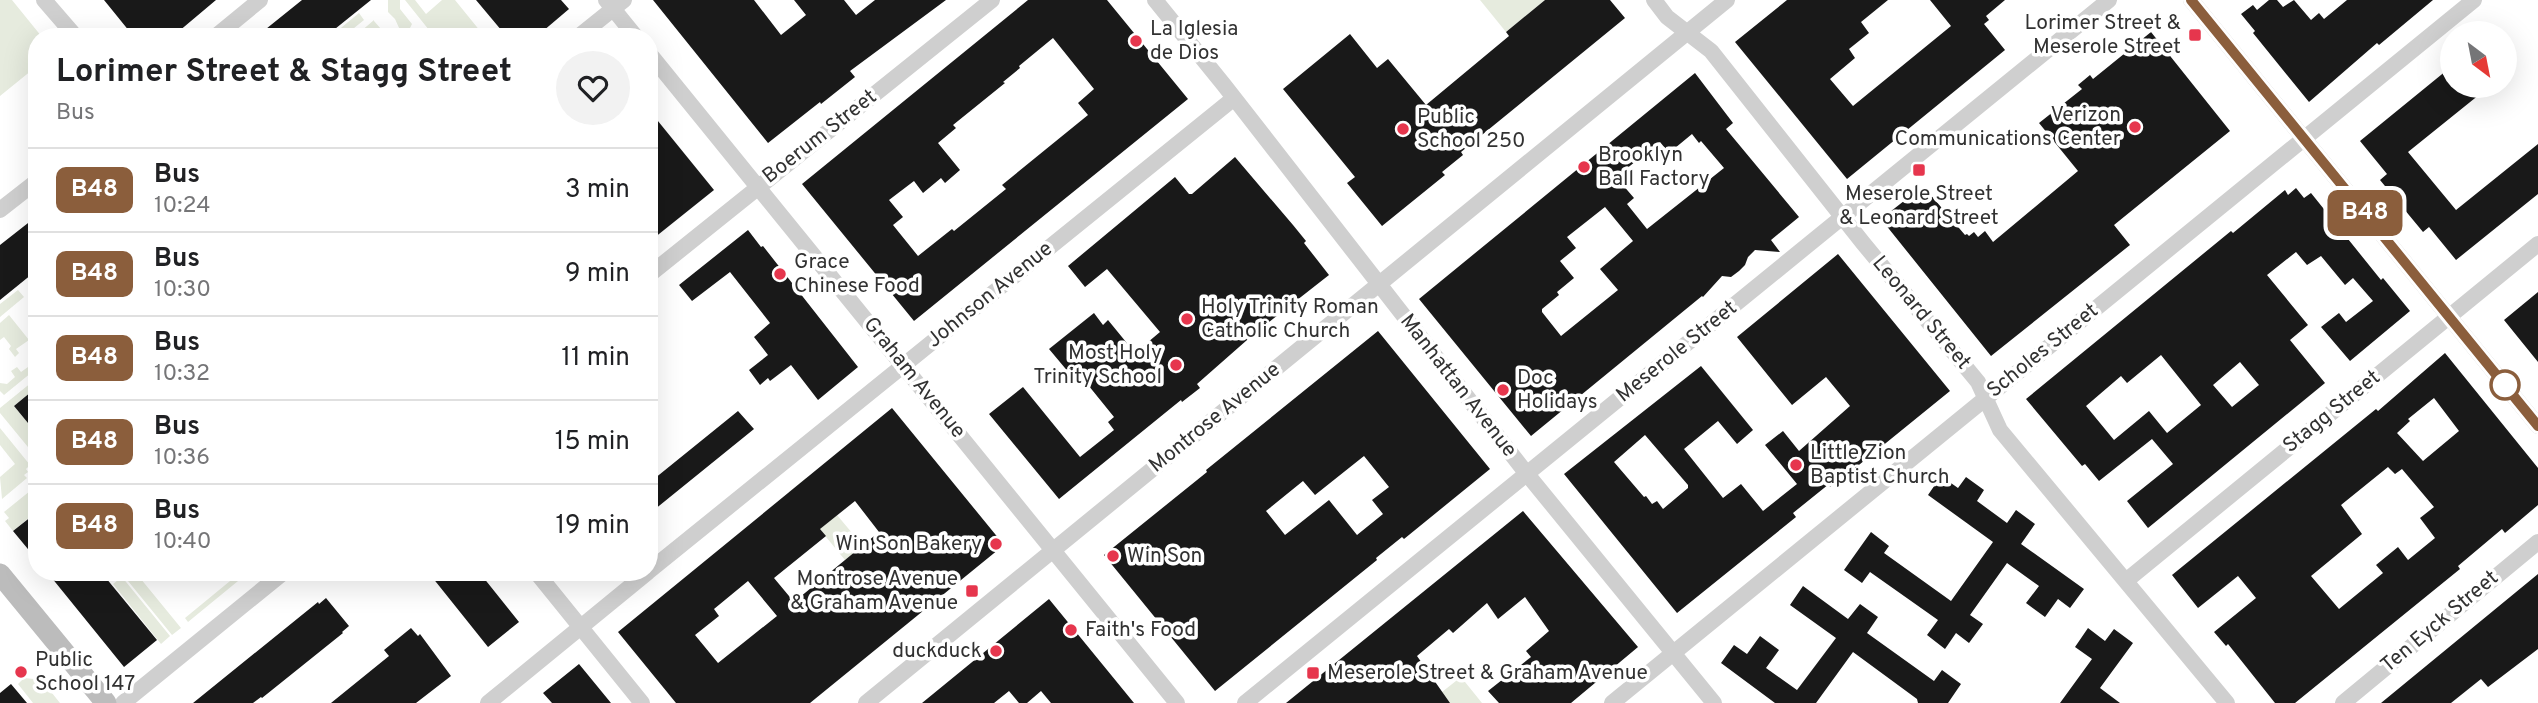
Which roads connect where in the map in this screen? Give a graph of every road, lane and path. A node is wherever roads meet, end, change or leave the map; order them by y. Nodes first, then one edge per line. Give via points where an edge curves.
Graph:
1 (44, 0) edge
2 (260, 0) edge
3 (992, 0) edge
4 (1155, 0) edge
5 (1654, 0) edge
6 (1727, 0) edge
7 (2109, 0) edge
8 (2191, 0) edge
9 (2474, 0) edge
10 (614, 3) edge
11 (68, 28) edge
12 (226, 28) edge
13 (588, 28) edge
14 (630, 28) edge
15 (1688, 31) junction
16 (658, 64) edge
17 (1233, 99) junction
18 (2303, 138) junction
19 (758, 186) junction
20 (28, 188) edge
21 (0, 210) edge
22 (1843, 217) junction
23 (2538, 244) edge
24 (658, 268) edge
25 (1379, 285) junction
26 (2449, 317) junction
27 (904, 364) junction
28 (1985, 398) junction
29 (2538, 426) edge
30 (1527, 474) junction
31 (2538, 542) edge
32 (1054, 551) junction
33 (658, 565) edge
34 (0, 574) edge
35 (2127, 580) junction
36 (273, 581) edge
37 (543, 581) edge
38 (638, 581) edge
39 (580, 627) junction
40 (1673, 653) junction
41 (106, 703) edge
42 (123, 703) edge
43 (488, 703) edge
44 (642, 703) edge
45 (866, 703) edge
46 (1177, 703) edge
47 (1245, 703) edge
48 (1612, 703) edge
49 (1714, 703) edge
50 (2227, 703) edge
51 (2343, 703) edge

1 - 11 street
2 - 12 street
3 - 19 street, Boerum Street
4 - 17 street, Manhattan Avenue
5 - 15 street, Leonard Street via 1667,17
6 - 15 street, Montrose Avenue
7 - 22 street, Meserole Street
8 - 18 street
9 - 18 street, Scholes Street
10 - 13 street
10 - 14 street
15 - 22 street, Leonard Street via 1711,51
15 - 25 street, Montrose Avenue
16 - 19 street, Graham Avenue
17 - 25 street, Manhattan Avenue
17 - 27 street, Johnson Avenue
18 - 26 street
18 - 28 street, Scholes Street
19 - 24 street, Boerum Street
19 - 27 street, Graham Avenue
20 - 21 street
22 - 28 street, Leonard Street via 1978,382
22 - 30 street, Meserole Street
23 - 26 street, Stagg Street
25 - 30 street, Manhattan Avenue
25 - 32 street, Montrose Avenue
26 - 29 street
26 - 35 street, Stagg Street
27 - 32 street, Graham Avenue
27 - 33 street, Johnson Avenue
28 - 35 street, Leonard Street via 2000,430
28 - 40 street, Scholes Street
30 - 40 street, Manhattan Avenue
30 - 47 street, Meserole Street
31 - 51 street, Ten Eyck Street
32 - 45 street, Montrose Avenue
32 - 46 street, Graham Avenue
34 - 41 main road
35 - 50 street, Leonard Street
36 - 42 street
37 - 39 street
38 - 39 street, Johnson Avenue
39 - 43 street, Johnson Avenue
39 - 44 street
40 - 48 street, Scholes Street
40 - 49 street, Manhattan Avenue

